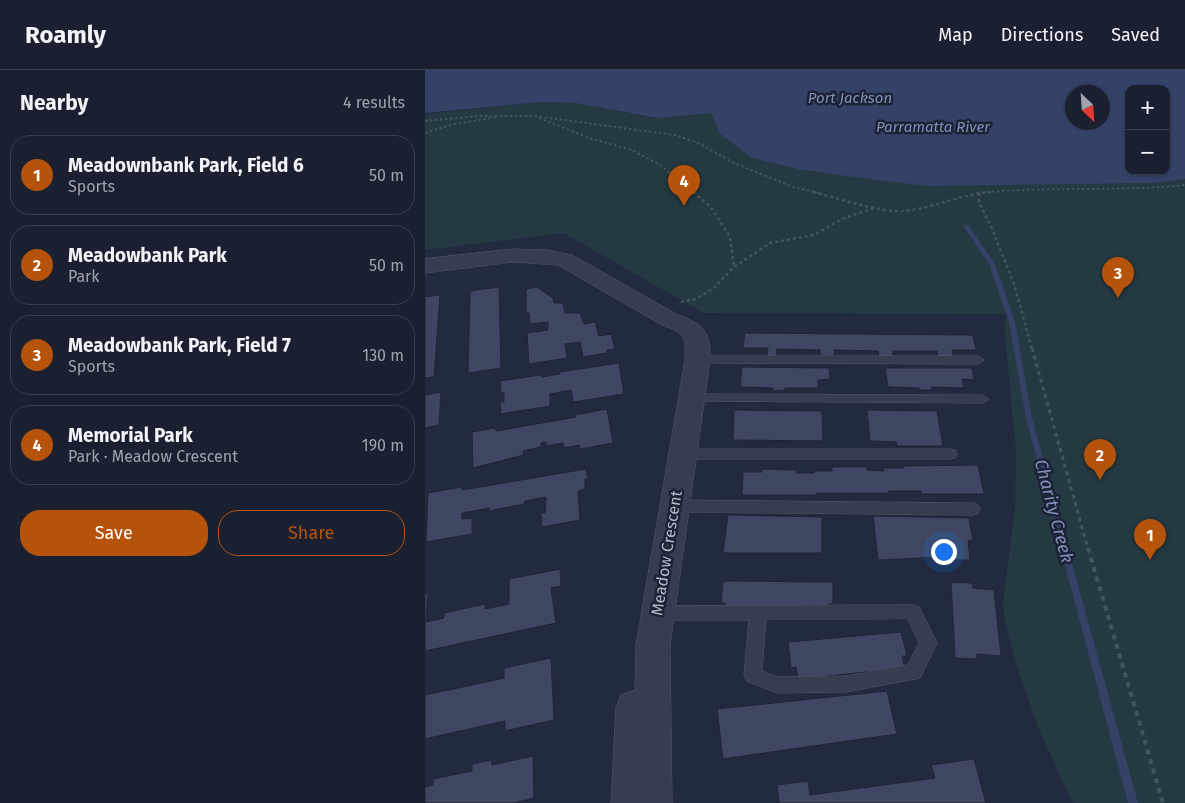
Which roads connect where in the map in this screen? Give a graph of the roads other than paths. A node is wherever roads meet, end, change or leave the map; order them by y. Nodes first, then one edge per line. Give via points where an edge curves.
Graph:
1 (425, 266) edge
2 (673, 312) junction
3 (698, 360) junction
4 (978, 360) dead end
5 (690, 398) junction
6 (982, 399) dead end
7 (681, 454) junction
8 (950, 454) dead end
9 (673, 506) junction
10 (973, 509) dead end
11 (758, 612) junction
12 (657, 613) junction
13 (631, 803) edge
14 (652, 803) edge

1 - 2 street, Meadow Crescent via 547,256 565,260
2 - 3 street, Meadow Crescent via 697,338
2 - 13 street, Meadow Crescent via 683,353 636,649
3 - 4 lane
3 - 5 street, Meadow Crescent
5 - 6 lane
5 - 7 street, Meadow Crescent
7 - 8 lane
7 - 9 street, Meadow Crescent
9 - 10 lane
9 - 12 street, Meadow Crescent
11 - 11 lane via 913,612 927,643 914,672 846,684 777,685 753,675
11 - 12 lane
12 - 14 street, Meadow Crescent via 653,645

